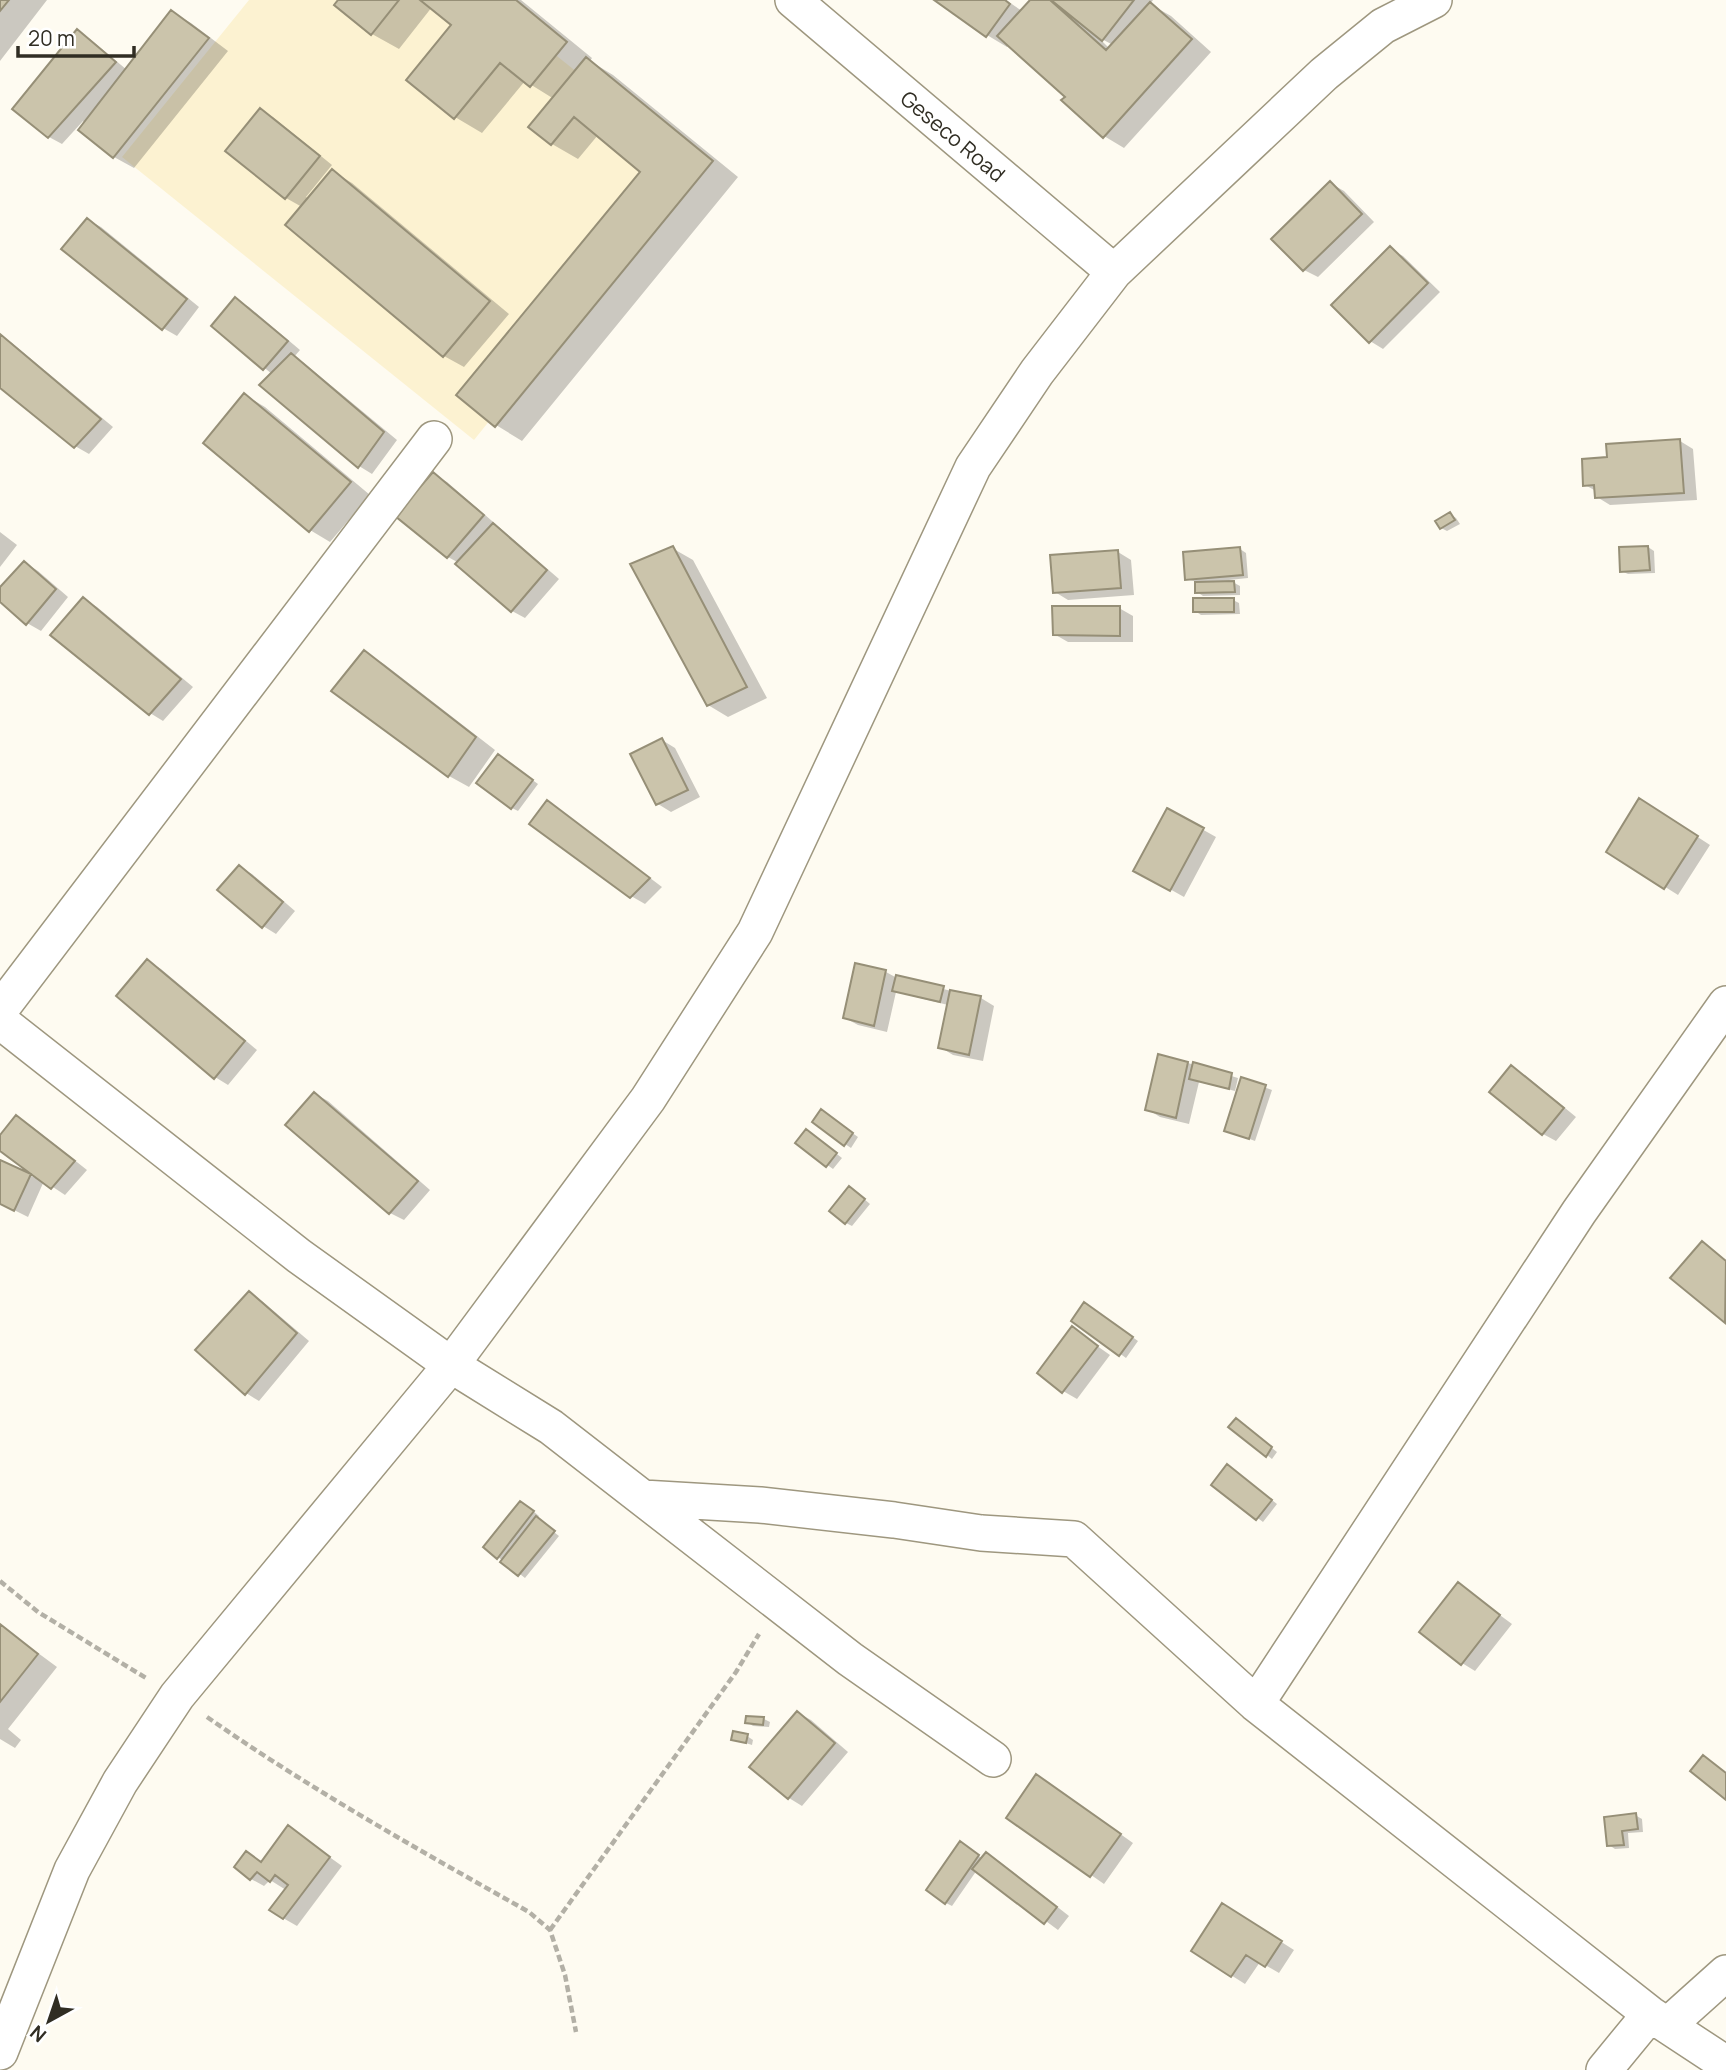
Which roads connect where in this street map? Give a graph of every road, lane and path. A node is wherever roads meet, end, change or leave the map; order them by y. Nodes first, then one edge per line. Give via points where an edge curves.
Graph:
1 (793, 0) edge
2 (1434, 0) edge
3 (1114, 272) junction
4 (434, 439) dead end
5 (1726, 1004) edge
6 (0, 1010) edge
7 (0, 1021) edge
8 (451, 1365) junction
9 (643, 1498) junction
10 (0, 1581) edge
11 (778, 1603) junction
12 (177, 1696) junction
13 (1256, 1704) junction
14 (993, 1759) dead end
15 (550, 1930) junction
16 (1726, 1973) edge
17 (1659, 2020) junction
18 (576, 2032) dead end
19 (0, 2052) edge
20 (1726, 2064) edge
21 (1604, 2070) edge

1 - 3 street, Geseco Road
2 - 3 street via 1383,26 1324,74
3 - 8 street via 1037,372 973,467 755,932 648,1099
4 - 6 street
5 - 13 street via 1579,1212
7 - 8 street via 299,1256
8 - 9 street via 551,1427
8 - 12 street
9 - 11 street
9 - 13 street via 760,1505 981,1533 1074,1539
10 - 12 path via 38,1612
11 - 14 street
11 - 15 path via 736,1672
12 - 15 path via 272,1763 529,1912
12 - 19 street via 120,1782 72,1870
13 - 17 street
15 - 18 path
16 - 17 street
17 - 20 street
17 - 21 street

